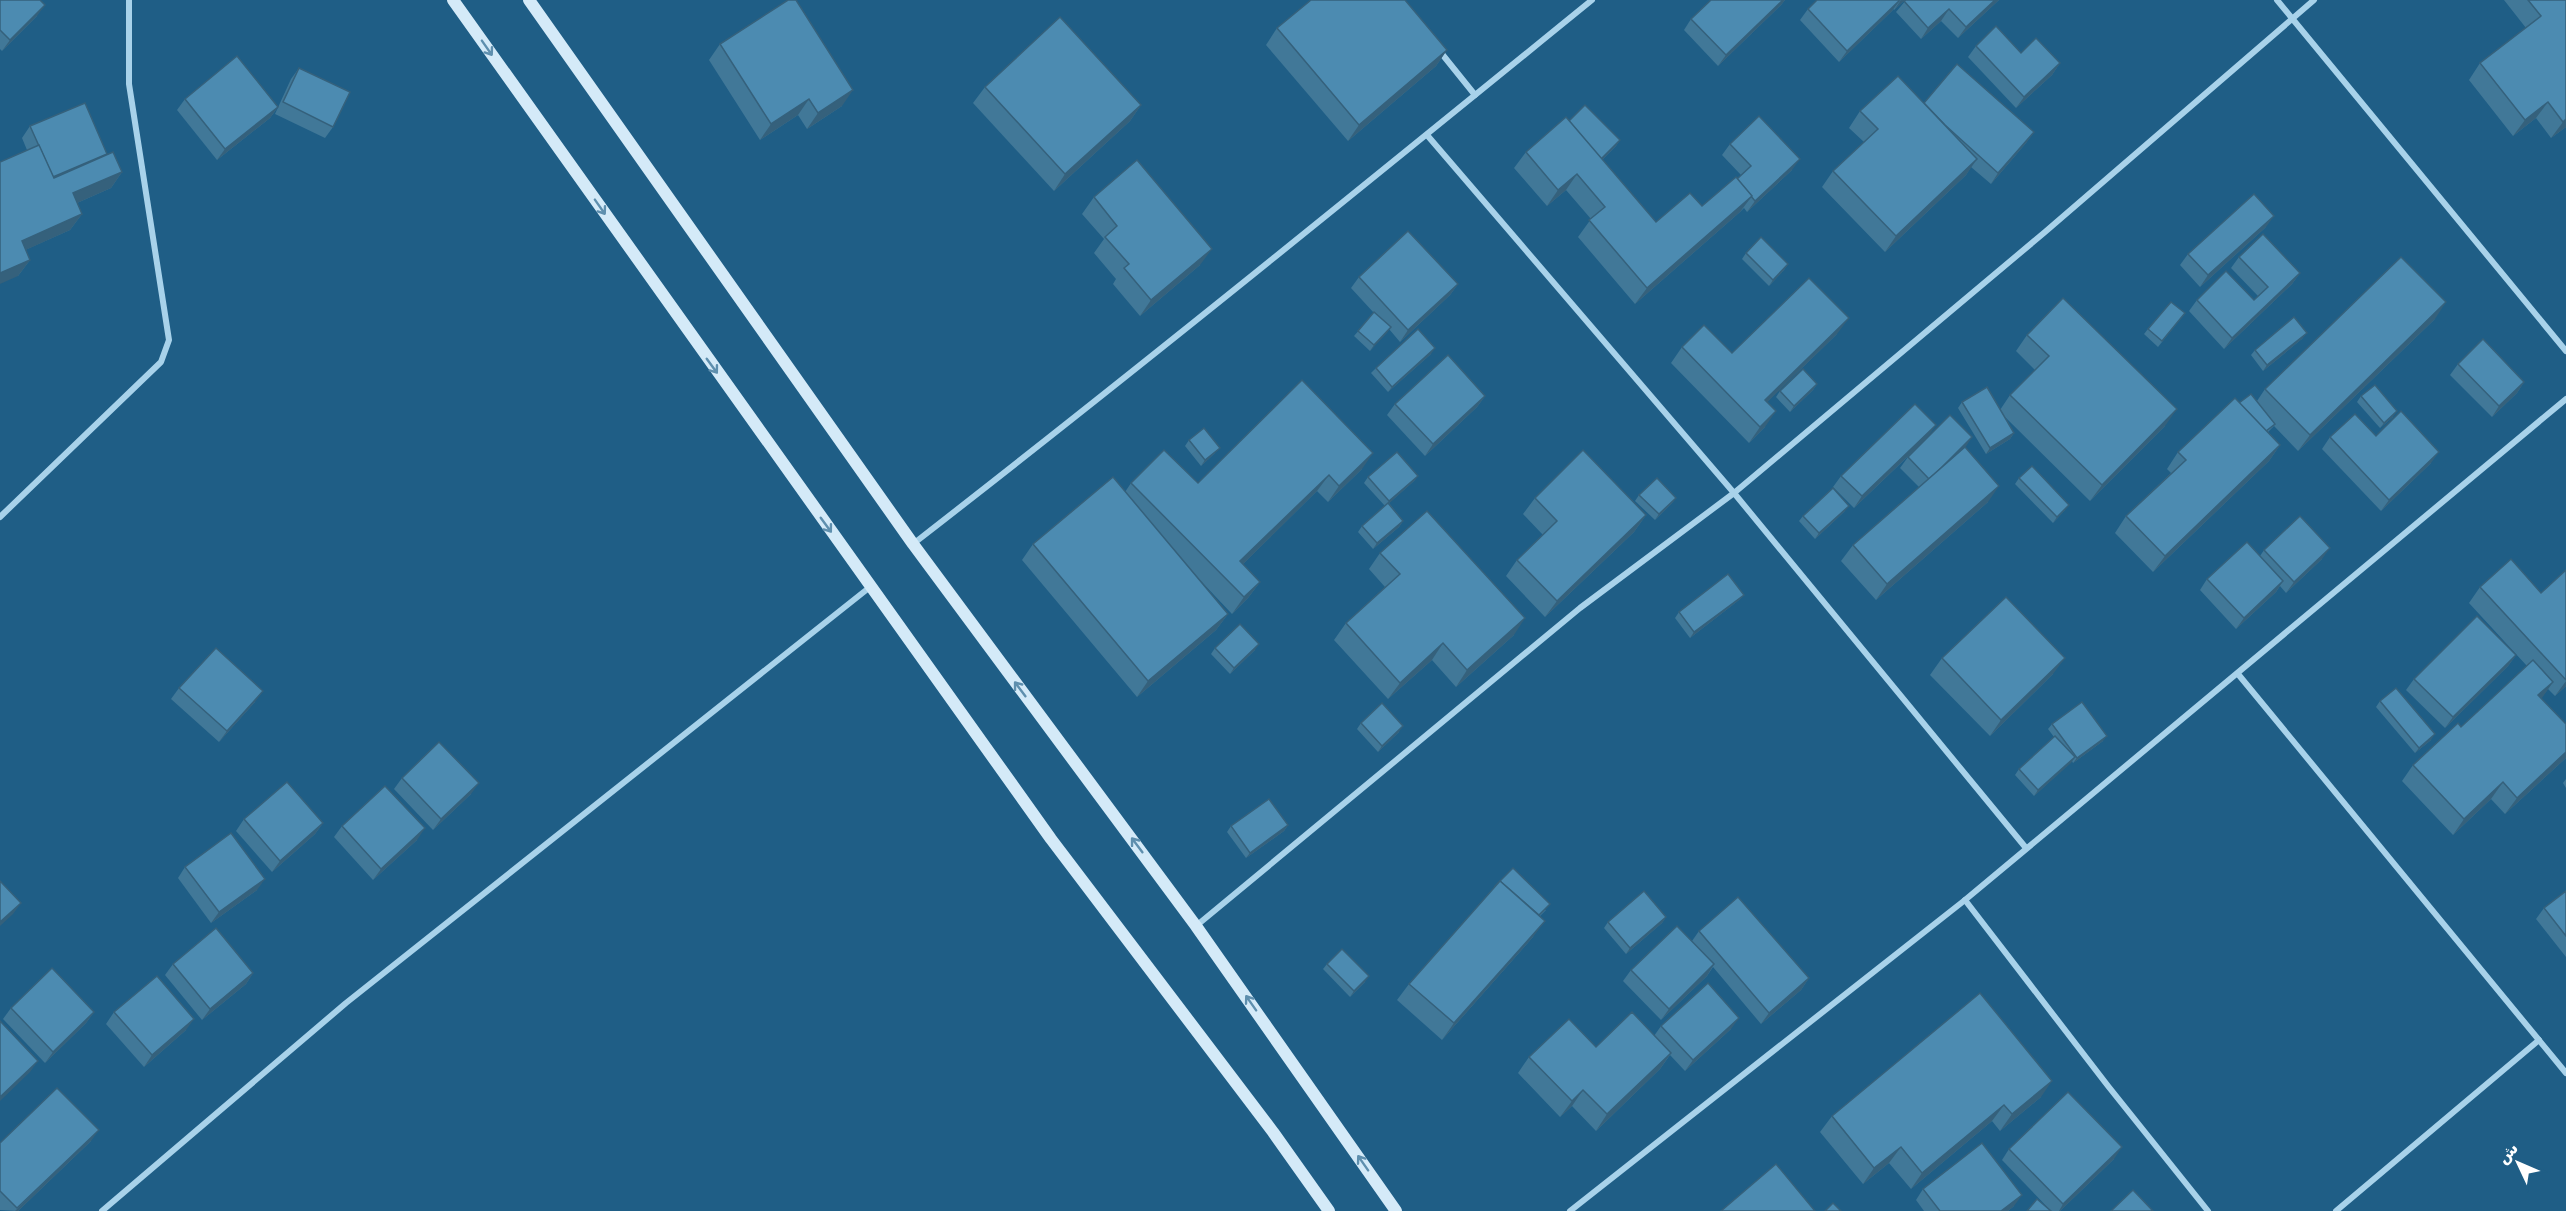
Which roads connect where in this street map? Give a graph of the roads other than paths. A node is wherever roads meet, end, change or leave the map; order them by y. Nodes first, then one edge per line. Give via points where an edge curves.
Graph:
1 (129, 0) edge
2 (453, 0) edge
3 (529, 0) edge
4 (1592, 0) edge
5 (2277, 0) edge
6 (2314, 0) edge
7 (2292, 18) junction
8 (1433, 43) edge
9 (1475, 95) junction
10 (1427, 135) junction
11 (2566, 351) edge
12 (2566, 399) edge
13 (1734, 493) junction
14 (0, 517) edge
15 (913, 544) junction
16 (870, 587) junction
17 (2238, 674) junction
18 (2026, 848) junction
19 (1965, 900) junction
20 (1196, 926) junction
21 (2539, 1040) junction
22 (2566, 1072) edge
23 (102, 1211) edge
24 (1329, 1211) edge
25 (1396, 1211) edge
26 (1570, 1211) edge
27 (2208, 1211) edge
28 (2336, 1211) edge

1 - 14 street via 129,84 169,340 161,362
2 -> 16 street
3 - 15 street
4 - 9 street
5 - 7 street
6 - 7 street
7 - 11 street
7 - 13 street
8 - 9 street
9 - 10 street
10 - 13 street
10 - 15 street
12 - 17 street
13 - 18 street
13 - 20 street via 1580,608
20 -> 15 street
16 - 23 street via 346,1003
16 - 24 street via 1051,839
17 - 18 street
17 - 21 street
18 - 19 street
19 - 26 street
19 - 27 street
25 -> 20 street
21 - 22 street
21 - 28 street

